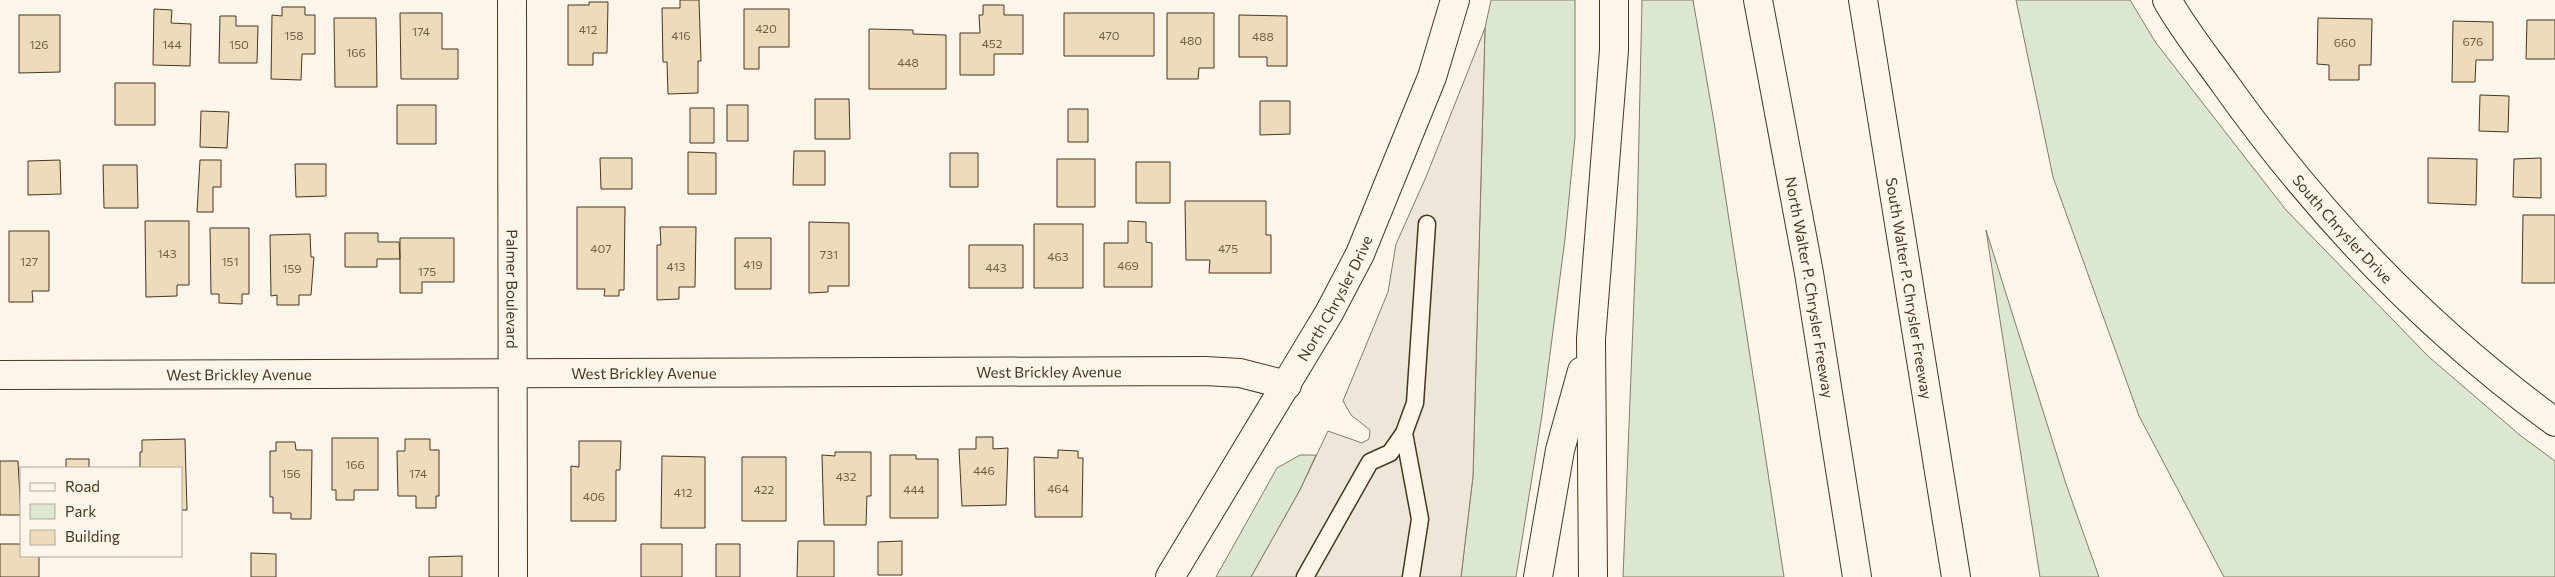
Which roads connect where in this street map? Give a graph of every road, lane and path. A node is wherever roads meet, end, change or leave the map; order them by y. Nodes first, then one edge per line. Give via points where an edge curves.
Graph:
1 (512, 0) edge
2 (1455, 0) edge
3 (1614, 0) edge
4 (1758, 0) edge
5 (1863, 0) edge
6 (2166, 0) edge
7 (1427, 224) dead end
8 (1592, 339) junction
9 (512, 374) junction
10 (0, 375) edge
11 (1287, 385) junction
12 (2552, 415) edge
13 (1404, 433) junction
14 (513, 577) edge
15 (1170, 577) edge
16 (1305, 577) edge
17 (1411, 577) edge
18 (1538, 577) edge
19 (1593, 577) edge
20 (1856, 577) edge
21 (1956, 577) edge

1 - 9 main road, Palmer Boulevard
2 - 11 main road, North Chrysler Drive via 1432,77 1360,254
3 - 8 main road via 1614,50
4 - 20 main road, North Walter P. Chrysler Freeway via 1809,273
5 - 21 main road, South Walter P. Chrysler Freeway
6 - 12 main road, South Chrysler Drive via 2252,123 2358,248 2478,361
7 - 13 lane via 1415,403
8 - 18 main road via 1560,450
8 - 19 main road
9 - 10 main road, West Brickley Avenue
9 - 11 main road, West Brickley Avenue via 1205,371 1240,373
9 - 14 main road, Palmer Boulevard
11 - 15 main road, North Chrysler Drive
13 - 16 lane via 1390,452 1370,462
13 - 17 lane via 1420,519

